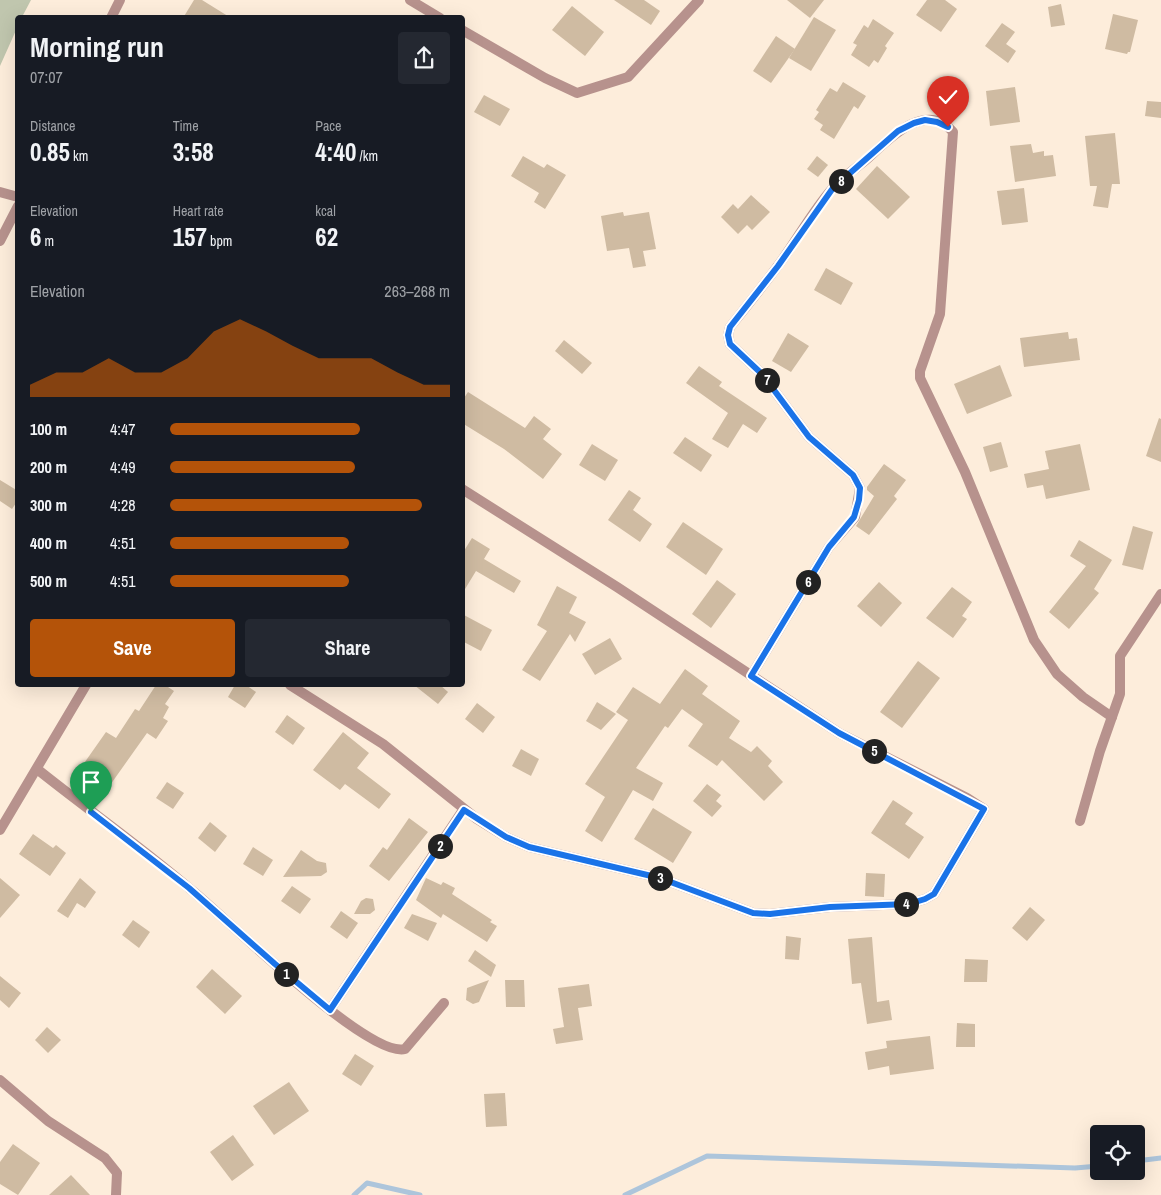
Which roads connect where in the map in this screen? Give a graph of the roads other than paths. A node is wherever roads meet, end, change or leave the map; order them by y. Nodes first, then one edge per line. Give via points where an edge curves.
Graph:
1 (120, 0) edge
2 (410, 0) edge
3 (699, 0) edge
4 (112, 15) edge
5 (435, 15) edge
6 (465, 32) edge
7 (0, 192) edge
8 (15, 196) edge
9 (15, 212) edge
10 (0, 241) edge
11 (465, 491) edge
12 (1161, 594) edge
13 (751, 676) junction
14 (85, 687) edge
15 (293, 687) edge
16 (1112, 717) junction
17 (37, 769) junction
18 (464, 810) junction
19 (1080, 821) dead end
20 (0, 830) edge
21 (444, 1003) dead end
22 (330, 1010) junction
23 (0, 1080) edge
24 (116, 1195) edge

1 - 4 street
2 - 5 street
3 - 6 street via 628,78 577,93
7 - 8 street
9 - 10 street
11 - 13 street
12 - 16 street via 1120,656 1120,694
13 - 16 street via 829,547 854,517 860,488 853,475 809,437 762,374 730,344 730,327 833,188 898,131 925,120 948,127 953,138 940,314 920,378 964,472 1034,640 1057,674
13 - 18 street via 839,733 984,809 934,894 909,904 753,913 660,878 529,847 506,837
14 - 17 street
15 - 18 street via 383,744
16 - 19 street
17 - 20 street
17 - 22 street via 189,888
18 - 22 street
21 - 22 street via 409,1046 400,1050 374,1040
23 - 24 street via 48,1121 105,1158 117,1173

